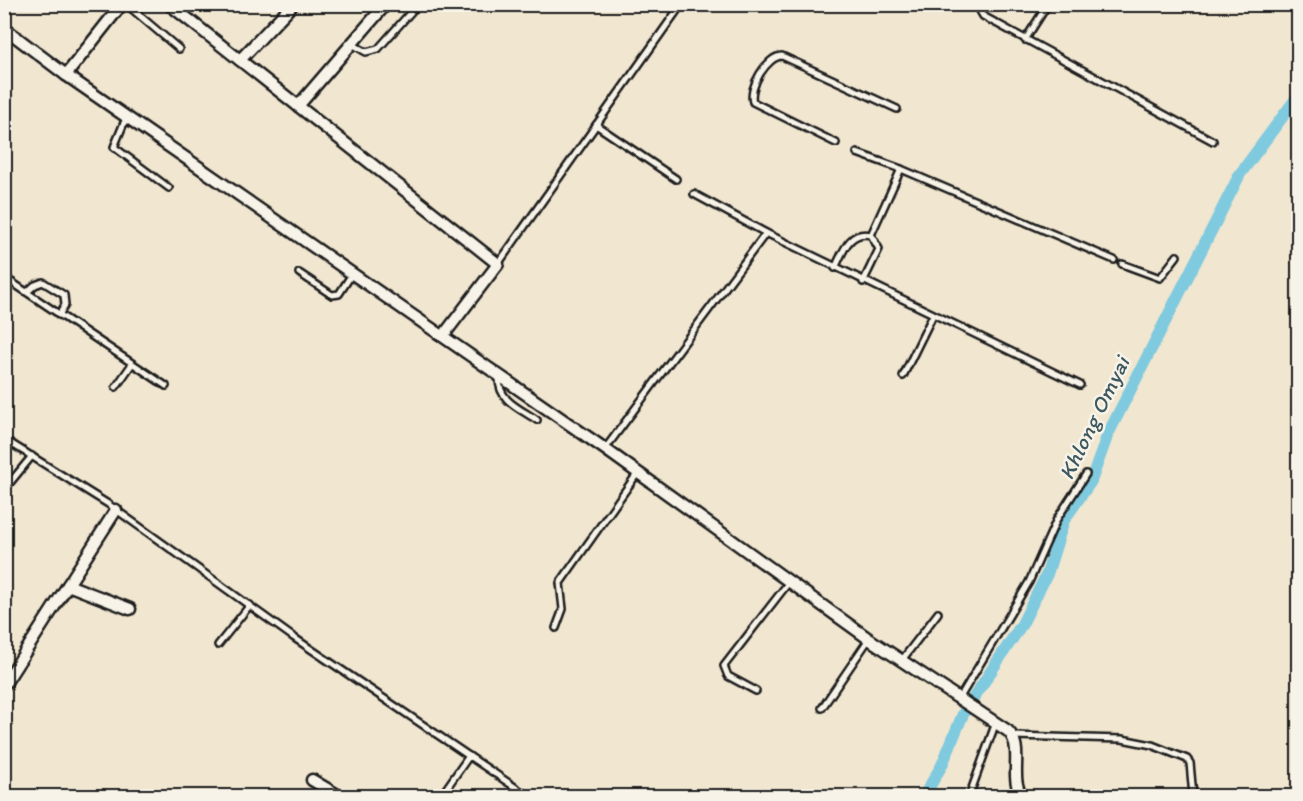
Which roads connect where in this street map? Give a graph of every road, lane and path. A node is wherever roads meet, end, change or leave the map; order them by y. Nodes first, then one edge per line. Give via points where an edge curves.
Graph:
1 (124, 4) edge
2 (169, 4) edge
3 (293, 4) edge
4 (386, 4) edge
5 (418, 4) edge
6 (983, 4) edge
7 (1048, 4) edge
8 (681, 5) edge
9 (4, 28) edge
10 (1025, 40) junction
11 (352, 44) junction
12 (180, 49) dead end
13 (240, 60) junction
14 (66, 75) junction
15 (298, 106) junction
16 (897, 109) dead end
17 (127, 116) junction
18 (596, 125) junction
19 (1213, 141) dead end
20 (836, 143) dead end
21 (858, 153) dead end
22 (901, 169) junction
23 (676, 179) dead end
24 (169, 188) dead end
25 (694, 194) dead end
26 (766, 233) junction
27 (871, 235) junction
28 (1177, 256) dead end
29 (1114, 260) dead end
30 (498, 264) junction
31 (1122, 264) dead end
32 (835, 268) junction
33 (299, 273) dead end
34 (352, 274) junction
35 (4, 277) edge
36 (863, 282) junction
37 (27, 292) junction
38 (59, 315) junction
39 (933, 315) junction
40 (443, 336) junction
41 (132, 364) junction
42 (499, 376) junction
43 (903, 376) dead end
44 (1080, 385) dead end
45 (166, 386) dead end
46 (116, 387) dead end
47 (537, 420) dead end
48 (4, 439) edge
49 (605, 449) junction
50 (32, 456) junction
51 (637, 474) junction
52 (1086, 474) dead end
53 (4, 490) edge
54 (116, 510) junction
55 (789, 582) junction
56 (68, 585) junction
57 (250, 605) junction
58 (130, 609) dead end
59 (938, 613) dead end
60 (556, 628) dead end
61 (869, 639) junction
62 (218, 645) dead end
63 (901, 662) junction
64 (4, 685) edge
65 (756, 691) dead end
66 (961, 701) junction
67 (822, 708) dead end
68 (995, 725) junction
69 (1013, 736) junction
70 (468, 756) junction
71 (312, 780) dead end
72 (971, 791) dead end
73 (339, 796) edge
74 (441, 796) edge
75 (528, 796) edge
76 (1022, 796) edge
77 (1193, 796) edge

1 - 12 lane
1 - 14 street
2 - 13 street
3 - 13 street
4 - 11 street
5 - 11 lane via 378,49 366,52
6 - 10 lane via 983,16
7 - 10 lane
8 - 18 lane
9 - 14 street
10 - 19 lane
11 - 15 street
13 - 15 street
14 - 17 street
15 - 30 street
16 - 20 lane via 782,56 772,59 753,86 753,102
17 - 24 lane via 114,147
17 - 34 street
18 - 23 lane
18 - 30 lane
21 - 22 lane
22 - 27 lane
22 - 29 lane
25 - 26 lane
26 - 32 lane
26 - 49 lane
27 - 32 lane via 854,236
27 - 36 lane via 879,249
28 - 31 lane via 1160,278
30 - 40 street
32 - 36 lane
33 - 34 lane via 333,295 339,294
34 - 40 street
35 - 37 lane
36 - 39 lane
37 - 38 lane
37 - 38 lane via 43,282 64,296 65,305
38 - 41 lane
39 - 43 lane
39 - 44 lane
40 - 42 street
41 - 45 lane
41 - 46 lane
42 - 47 lane via 503,397
42 - 49 street
48 - 50 lane
49 - 51 street
50 - 53 lane
50 - 54 lane
51 - 55 street
51 - 60 lane via 560,583 563,609
52 - 66 lane via 1057,519 1029,582
54 - 56 street
54 - 57 lane
55 - 61 street
55 - 65 lane via 724,666 728,676
56 - 58 street
56 - 64 street
57 - 62 lane
57 - 70 lane
59 - 63 lane
61 - 63 street
61 - 67 lane
63 - 66 street
66 - 68 street
68 - 69 street
68 - 72 lane
69 - 76 street via 1017,783
69 - 77 lane via 1106,738 1152,745 1190,763
70 - 74 lane
70 - 75 lane
71 - 73 street

